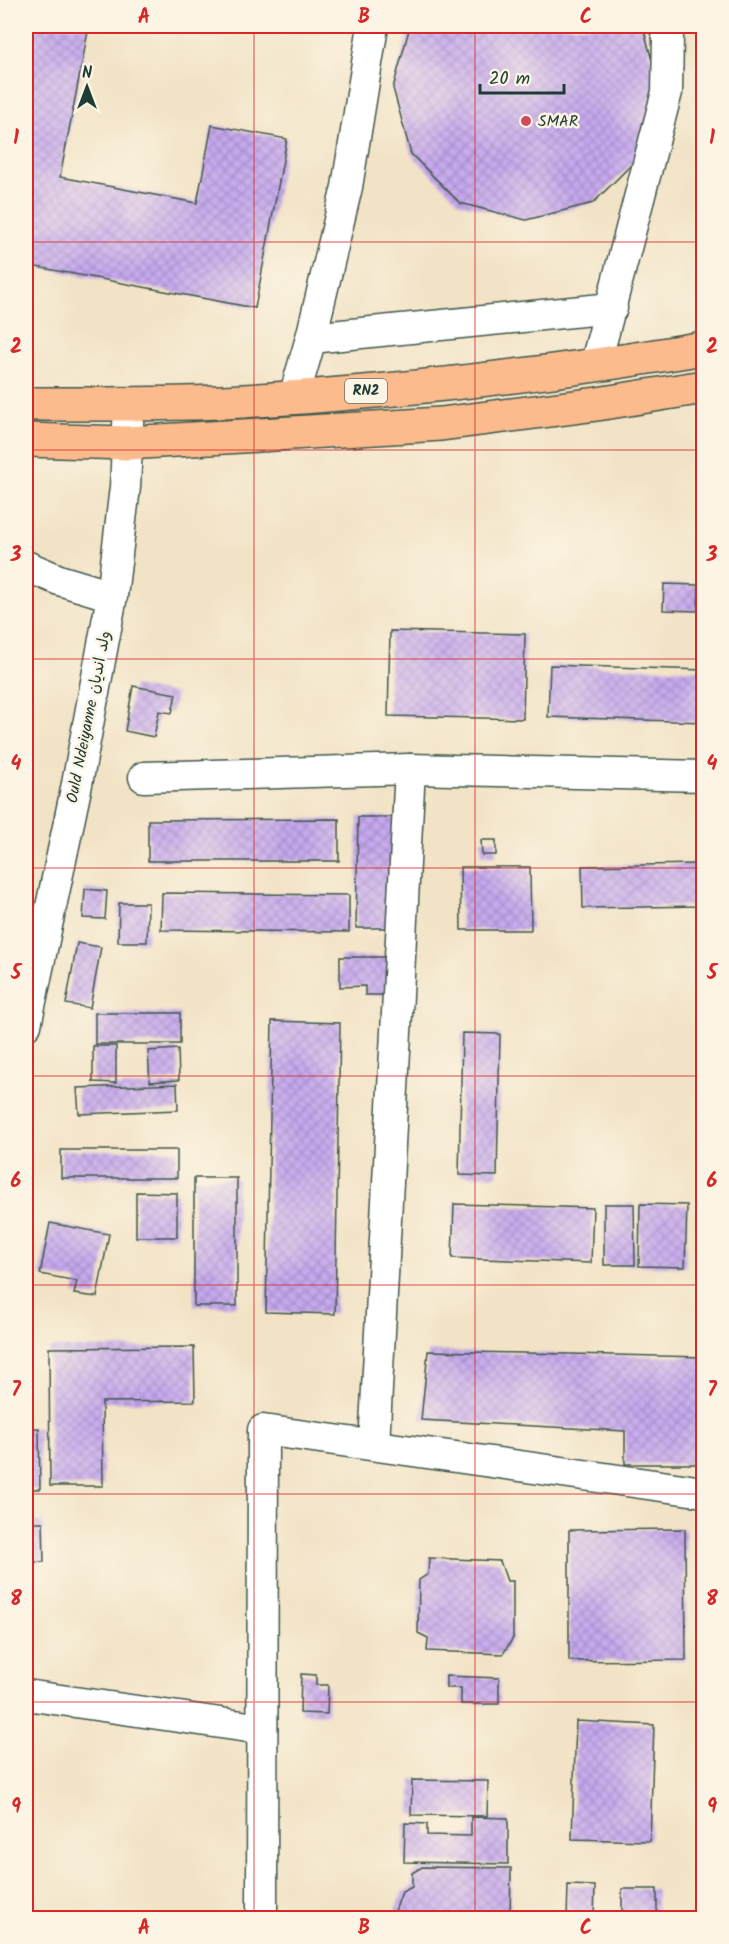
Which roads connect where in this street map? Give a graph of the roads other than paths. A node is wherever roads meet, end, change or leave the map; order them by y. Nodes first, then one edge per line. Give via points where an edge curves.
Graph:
1 (373, 26) edge
2 (664, 26) edge
3 (612, 308) junction
4 (311, 338) junction
5 (704, 348) edge
6 (596, 366) junction
7 (704, 387) edge
8 (294, 397) junction
9 (26, 404) edge
10 (129, 404) junction
11 (26, 440) edge
12 (127, 443) junction
13 (26, 566) edge
14 (112, 596) junction
15 (410, 769) junction
16 (704, 776) edge
17 (144, 777) dead end
18 (26, 1025) edge
19 (374, 1445) junction
20 (704, 1492) edge
21 (26, 1695) edge
22 (262, 1729) junction
23 (262, 1918) edge

1 - 4 street via 347,187
2 - 3 street via 668,36 667,92
3 - 4 street
3 - 6 street
4 - 8 street
5 - 6 highway, RN2
6 - 8 highway, RN2 via 441,385
7 - 12 highway, RN2 via 441,424
8 - 10 highway, RN2
9 - 10 highway, RN2
10 - 12 street, Ould Ndeiyanne ولد انديان
11 - 12 highway, RN2
12 - 14 street, Ould Ndeiyanne ولد انديان
13 - 14 street
14 - 18 street, Ould Ndeiyanne ولد انديان
15 - 16 street
15 - 17 street
15 - 19 street
19 - 20 street
19 - 22 street via 263,1430
21 - 22 street
22 - 23 street

